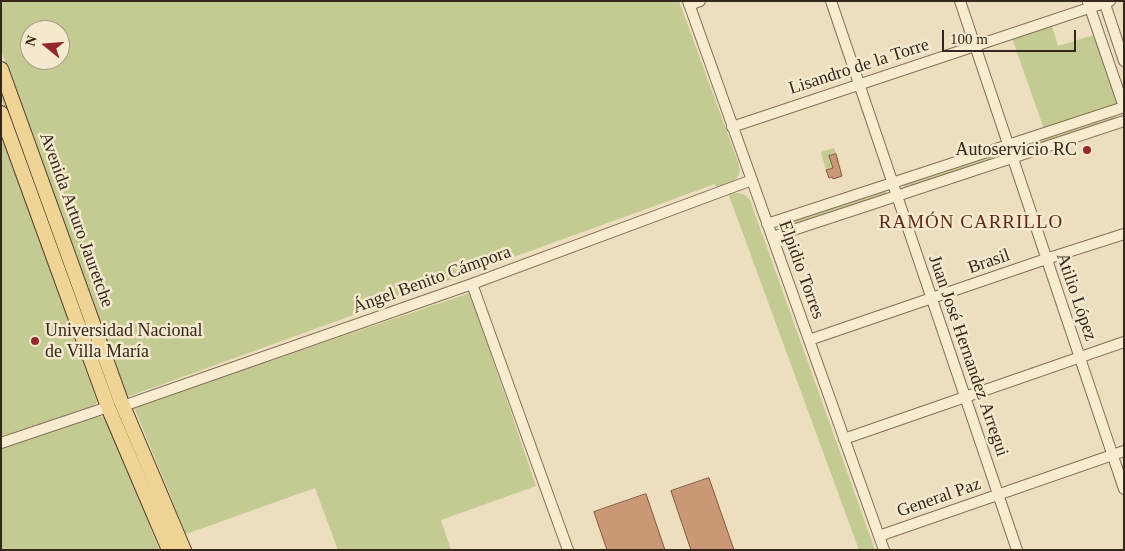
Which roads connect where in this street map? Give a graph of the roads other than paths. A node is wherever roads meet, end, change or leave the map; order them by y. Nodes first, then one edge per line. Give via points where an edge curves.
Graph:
1 (700, 1) edge
2 (831, 1) edge
3 (960, 1) edge
4 (1106, 2) edge
5 (688, 3) edge
6 (1089, 4) edge
7 (975, 46) junction
8 (1124, 61) edge
9 (1, 69) edge
10 (859, 85) junction
11 (1124, 107) edge
12 (1, 113) edge
13 (1124, 121) edge
14 (732, 127) junction
15 (1008, 145) junction
16 (1013, 158) junction
17 (752, 180) junction
18 (892, 183) junction
19 (897, 196) junction
20 (767, 224) junction
21 (1124, 234) edge
22 (772, 237) junction
23 (1046, 259) junction
24 (472, 284) junction
25 (932, 299) junction
26 (809, 340) junction
27 (1124, 342) edge
28 (1080, 358) junction
29 (965, 397) junction
30 (117, 405) junction
31 (844, 439) junction
32 (1, 443) edge
33 (1124, 452) edge
34 (1112, 455) junction
35 (1124, 490) edge
36 (998, 495) junction
37 (879, 536) junction
38 (169, 550) edge
39 (184, 550) edge
40 (568, 550) edge
41 (884, 550) edge
42 (1017, 550) edge

1 - 5 street
2 - 10 street, Juan José Hernandez Arregui
3 - 7 street, Atilio López
4 - 6 street, Lisandro de la Torre
4 - 8 street
5 - 14 street, Elpidio Torres
6 - 7 street, Lisandro de la Torre
6 - 11 street
7 - 10 street, Lisandro de la Torre
7 - 15 street, Atilio López
9 - 30 main road, Avenida Arturo Jauretche
10 - 14 street, Lisandro de la Torre
10 - 18 street, Juan José Hernandez Arregui
11 - 15 street
12 - 30 main road, Avenida Arturo Jauretche
13 - 16 street
14 - 17 street, Elpidio Torres
15 - 16 street, Atilio López
15 - 18 street
16 - 19 street
16 - 23 street, Atilio López
17 - 20 street, Elpidio Torres
17 - 24 street, Ángel Benito Cámpora
18 - 19 street, Juan José Hernandez Arregui
18 - 20 street
19 - 22 street
19 - 25 street, Juan José Hernandez Arregui
20 - 22 street, Elpidio Torres
21 - 23 street, Brasil
22 - 26 street, Elpidio Torres
23 - 25 street, Brasil
23 - 28 street, Atilio López
24 - 30 street, Ángel Benito Cámpora
24 - 40 street
25 - 26 street, Brasil
25 - 29 street, Juan José Hernandez Arregui
26 - 31 street, Elpidio Torres
27 - 28 street
28 - 29 street
28 - 34 street, Atilio López
29 - 31 street
29 - 36 street, Juan José Hernandez Arregui
30 - 32 street, Ángel Benito Cámpora
30 - 38 main road, Avenida Arturo Jauretche
30 - 39 main road, Avenida Arturo Jauretche
31 - 37 street, Elpidio Torres
33 - 34 street, General Paz
34 - 35 street, Atilio López
34 - 36 street, General Paz
36 - 37 street, General Paz
36 - 42 street, Juan José Hernandez Arregui
37 - 41 street, Elpidio Torres

